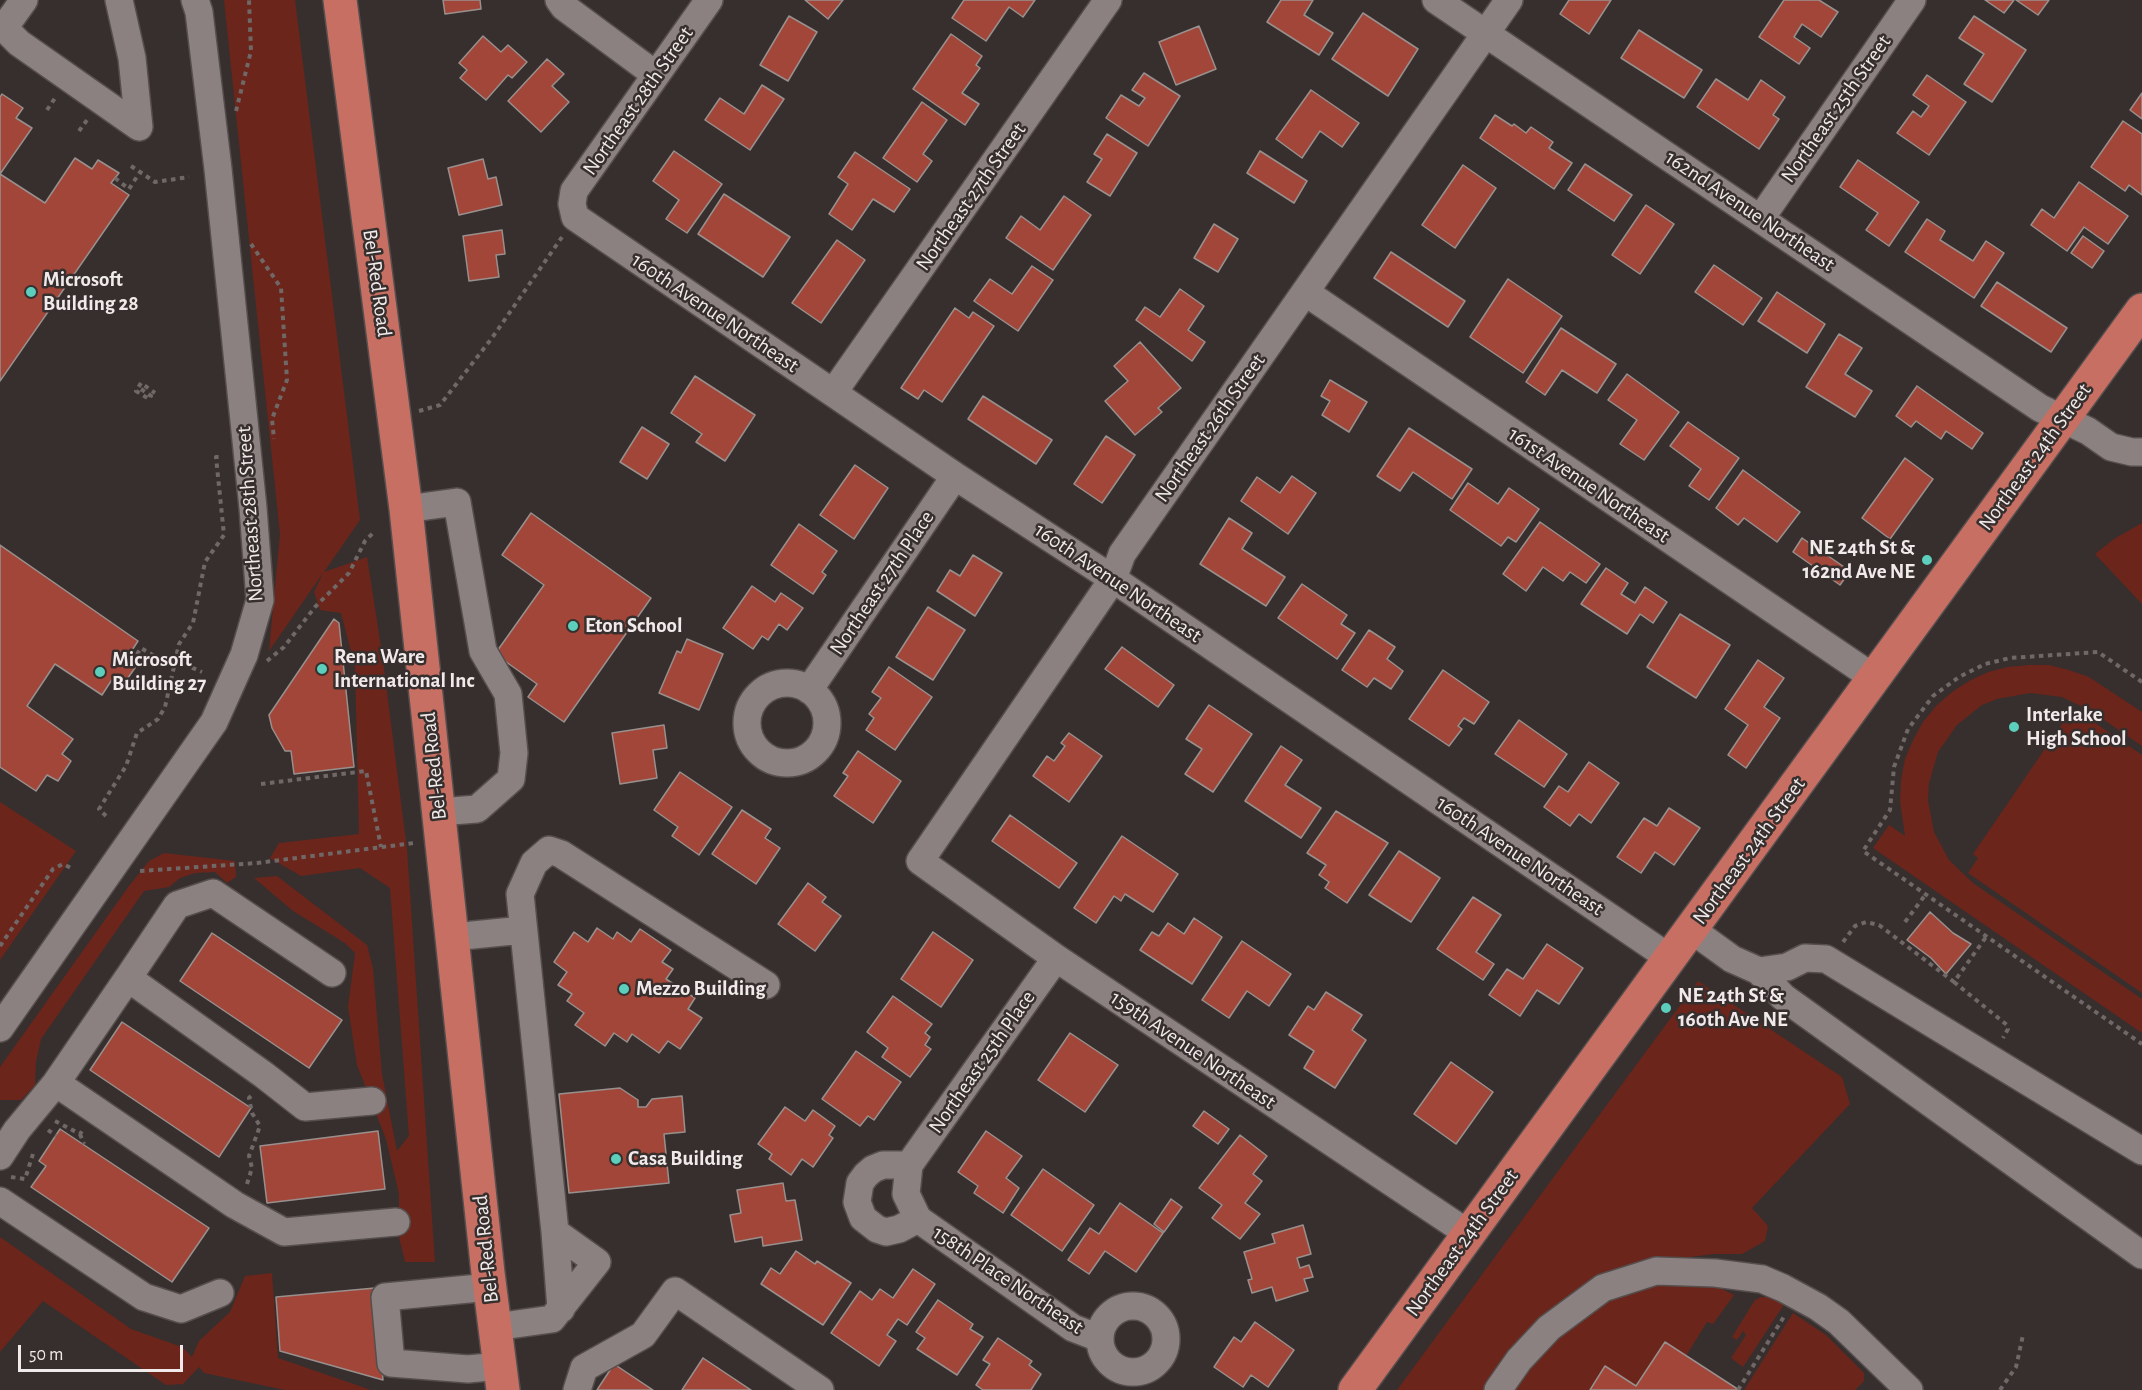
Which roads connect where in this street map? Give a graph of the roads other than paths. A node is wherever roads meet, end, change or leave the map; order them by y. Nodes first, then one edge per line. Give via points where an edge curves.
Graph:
1 (24, 0) edge
2 (119, 0) edge
3 (195, 0) edge
4 (340, 0) edge
5 (559, 0) edge
6 (709, 0) edge
7 (1108, 0) edge
8 (1436, 0) edge
9 (1509, 0) edge
10 (1912, 0) edge
11 (2, 26) edge
12 (1486, 34) junction
13 (656, 75) junction
14 (569, 217) joint
15 (1761, 218) junction
16 (1305, 292) junction
17 (2142, 310) edge
18 (833, 393) junction
19 (2064, 420) junction
20 (2142, 452) edge
21 (955, 476) junction
22 (406, 509) junction
23 (1113, 579) junction
24 (1874, 678) junction
25 (809, 690) dead end
26 (439, 812) junction
27 (920, 861) joint
28 (523, 930) junction
29 (1692, 930) junction
30 (453, 937) junction
31 (1056, 958) junction
32 (1671, 959) junction
33 (1759, 971) junction
34 (332, 973) dead end
35 (128, 978) junction
36 (766, 985) dead end
37 (0, 1028) edge
38 (56, 1083) junction
39 (372, 1101) dead end
40 (24, 1133) edge
41 (2142, 1151) edge
42 (909, 1165) junction
43 (5, 1166) edge
44 (906, 1194) joint
45 (0, 1201) edge
46 (918, 1220) junction
47 (396, 1222) dead end
48 (555, 1232) junction
49 (1469, 1234) junction
50 (2142, 1255) edge
51 (490, 1287) junction
52 (220, 1293) dead end
53 (561, 1309) junction
54 (495, 1327) junction
55 (1099, 1338) dead end
56 (502, 1378) edge
57 (577, 1390) edge
58 (820, 1390) edge
59 (1355, 1390) edge
60 (1498, 1390) edge
61 (1909, 1390) edge

1 - 11 street
2 - 11 street via 132,58 139,127 20,43
3 - 37 street, Northeast 28th Street via 217,158 260,600 244,655 214,722
4 - 22 main road, Bel-Red Road
5 - 13 street
6 - 13 street, Northeast 28th Street
7 - 18 street, Northeast 27th Street
8 - 12 street, 162nd Avenue Northeast
9 - 12 street, Northeast 26th Street
10 - 15 street, Northeast 25th Street
12 - 15 street, 162nd Avenue Northeast
12 - 16 street, Northeast 26th Street
13 - 14 street, Northeast 28th Street via 574,191
14 - 18 street, 160th Avenue Northeast via 576,218
15 - 19 street, 162nd Avenue Northeast via 2040,408
16 - 23 street, Northeast 26th Street via 1122,554
16 - 24 street, 161st Avenue Northeast
17 - 19 main road, Northeast 24th Street
18 - 21 street, 160th Avenue Northeast
19 - 20 street, 162nd Avenue Northeast via 2110,447
19 - 24 main road, Northeast 24th Street
21 - 23 street, 160th Avenue Northeast
21 - 25 street, Northeast 27th Place
22 - 26 main road, Bel-Red Road
22 - 26 street via 457,502 483,651 508,694 514,753 511,779 477,809
23 - 27 street, Northeast 26th Street
23 - 32 street, 160th Avenue Northeast
24 - 29 main road, Northeast 24th Street
26 - 30 main road, Bel-Red Road
27 - 31 street, 159th Avenue Northeast
28 - 30 street
28 - 36 street via 520,894 534,863 549,850
28 - 48 street
29 - 32 main road, Northeast 24th Street
29 - 33 street via 1732,958
30 - 51 main road, Bel-Red Road
31 - 42 street, Northeast 25th Place
31 - 49 street, 159th Avenue Northeast
32 - 49 main road, Northeast 24th Street
33 - 41 street via 1786,967 1805,958 1830,960
33 - 50 street via 1783,997
34 - 35 street via 213,893 177,905
35 - 38 street
35 - 39 street via 305,1107
38 - 40 street
38 - 47 street via 235,1204 284,1232
40 - 43 street
42 - 44 street, Northeast 25th Place
42 - 46 street, 158th Place Northeast via 873,1169 860,1183 857,1202 863,1218 886,1232
44 - 46 street, 158th Place Northeast
45 - 52 street via 144,1297 181,1309
46 - 55 street, 158th Place Northeast via 1073,1328
48 - 53 street
48 - 53 street via 597,1262
49 - 59 main road, Northeast 24th Street
51 - 54 main road, Bel-Red Road
51 - 56 street via 385,1297 391,1363 468,1369
53 - 54 street via 552,1320
54 - 56 main road, Bel-Red Road
57 - 58 street via 584,1368 643,1335 675,1291
60 - 61 street via 1549,1328 1603,1288 1656,1271 1762,1279 1783,1288 1839,1322

